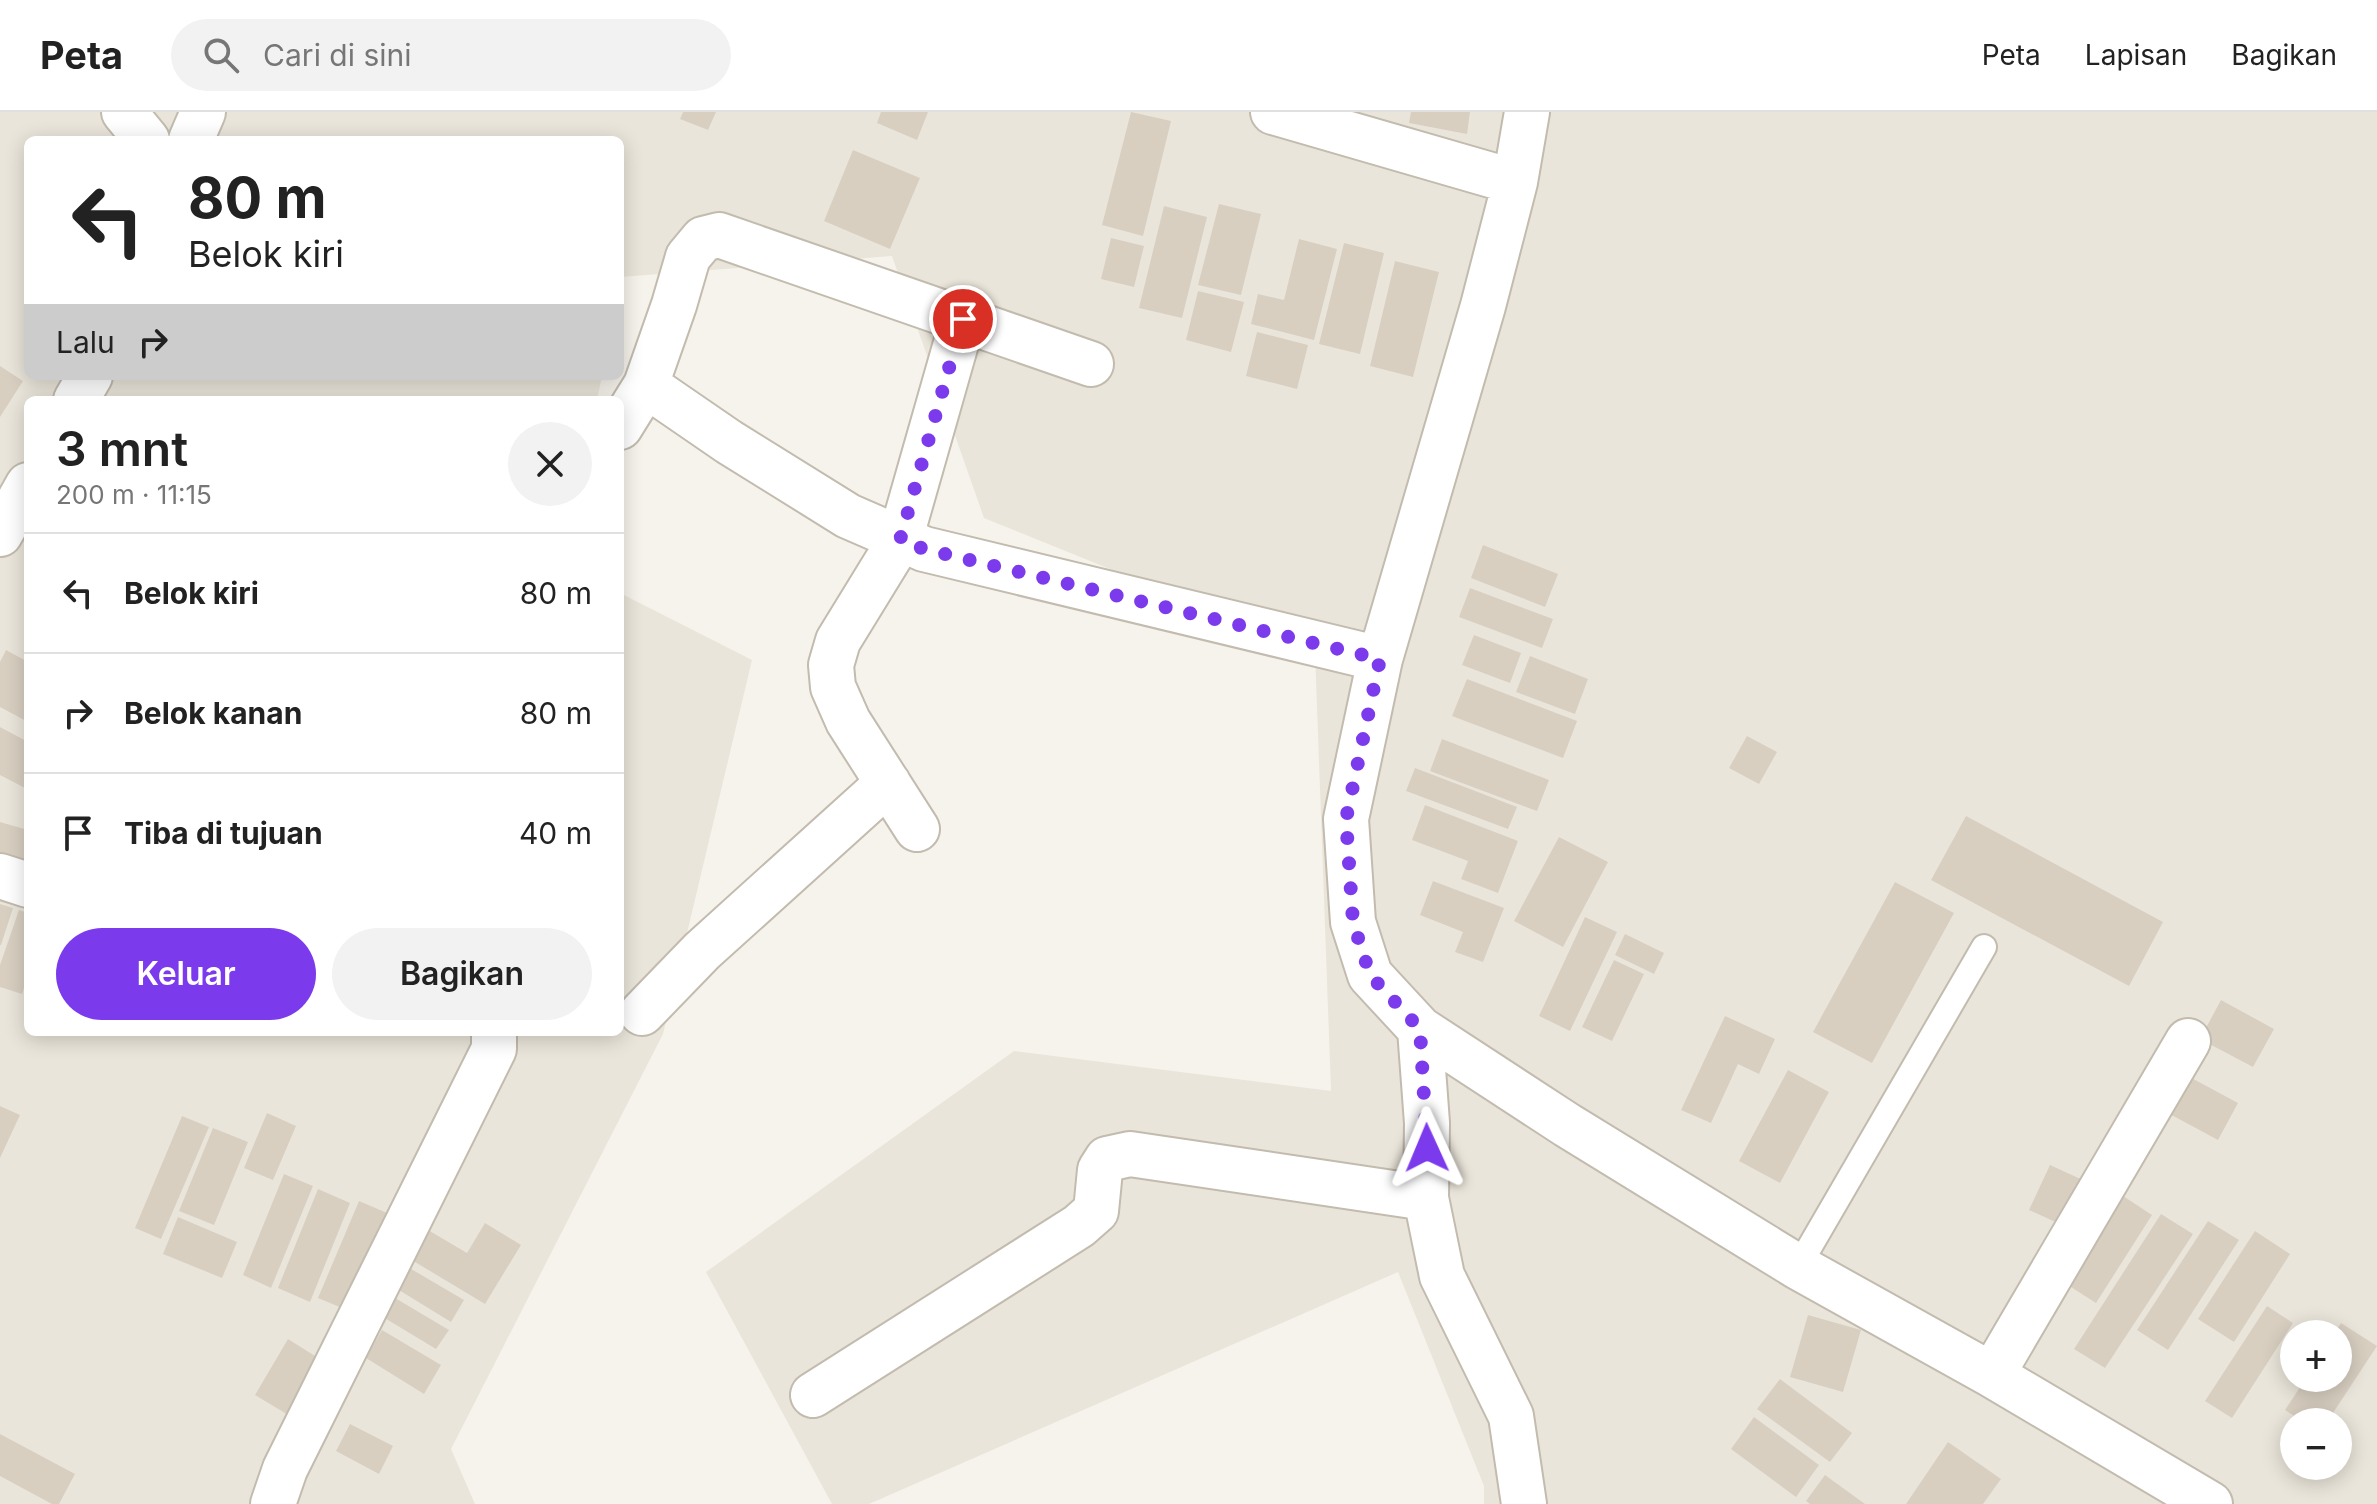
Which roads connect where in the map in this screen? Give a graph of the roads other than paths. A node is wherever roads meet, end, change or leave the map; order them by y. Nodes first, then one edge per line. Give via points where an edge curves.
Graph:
1 (124, 112) edge
2 (203, 112) edge
3 (1273, 112) edge
4 (1527, 112) edge
5 (144, 136) edge
6 (193, 136) edge
7 (1515, 182) junction
8 (963, 319) junction
9 (1091, 364) dead end
10 (646, 385) junction
11 (624, 421) edge
12 (24, 492) edge
13 (0, 534) edge
14 (900, 540) junction
15 (1380, 659) junction
16 (888, 783) junction
17 (917, 829) dead end
18 (0, 876) edge
19 (24, 884) edge
20 (1984, 947) dead end
21 (642, 1013) dead end
22 (1420, 1029) junction
23 (494, 1036) edge
24 (2188, 1041) dead end
25 (1426, 1198) junction
26 (1798, 1267) junction
27 (1992, 1375) junction
28 (813, 1395) dead end
29 (2157, 1491) edge
30 (273, 1504) edge
31 (1524, 1504) edge
32 (2210, 1504) edge

1 - 5 street
2 - 6 street
3 - 7 street
4 - 7 street
7 - 15 street
8 - 9 street
8 - 10 street via 719,235 703,239 688,257
8 - 14 street
10 - 11 street
10 - 14 street via 848,516
12 - 13 street
14 - 15 street
14 - 16 street via 838,641 831,665 833,687 848,721
15 - 22 street via 1346,819 1353,922 1370,975
16 - 17 street
16 - 21 street via 702,951
18 - 19 street
20 - 26 lane
22 - 25 street
22 - 26 street
23 - 30 street via 494,1049 285,1469
24 - 27 street
25 - 28 street via 1130,1154 1107,1159 1100,1170 1096,1211 1079,1226
25 - 31 street via 1442,1276 1511,1416
26 - 27 street
27 - 29 street
29 - 32 street

